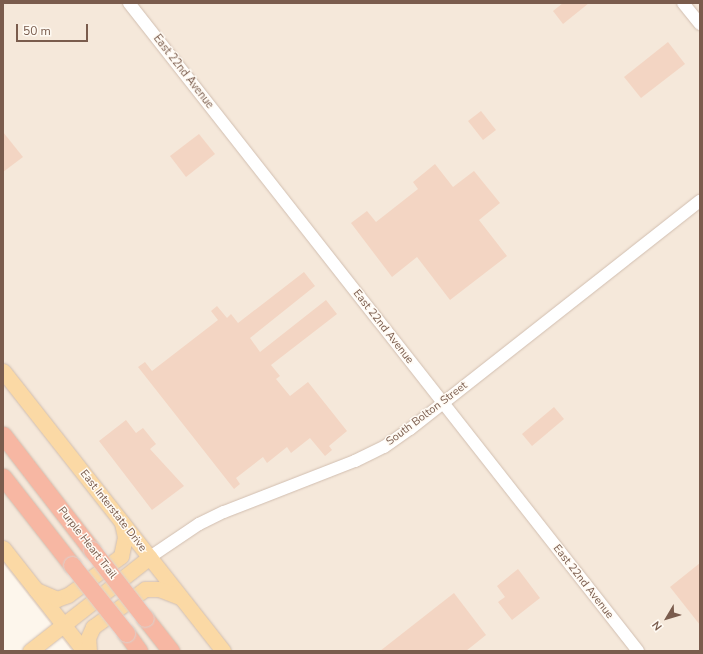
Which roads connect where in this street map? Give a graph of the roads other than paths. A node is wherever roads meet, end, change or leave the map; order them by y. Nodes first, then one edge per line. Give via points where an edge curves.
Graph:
1 (129, 3) edge
2 (684, 3) edge
3 (700, 24) edge
4 (700, 200) edge
5 (3, 371) edge
6 (442, 402) junction
7 (3, 435) edge
8 (3, 477) edge
9 (122, 523) junction
10 (3, 548) edge
11 (150, 557) junction
12 (36, 590) junction
13 (181, 598) junction
14 (63, 625) junction
15 (30, 651) edge
16 (84, 651) edge
17 (89, 651) edge
18 (139, 651) edge
19 (171, 651) edge
20 (223, 651) edge
21 (638, 651) edge

1 - 6 street, East 22nd Avenue
2 - 3 street
4 - 6 street, South Bolton Street
5 - 9 main road, East Interstate Drive
6 - 11 street, South Bolton Street via 384,447 356,461 224,512 175,539
6 - 21 street, East 22nd Avenue
7 - 19 highway, Purple Heart Trail, bridge
8 - 18 highway, bridge
9 - 11 main road, East Interstate Drive
9 - 12 main road via 126,537 121,556 68,595 57,599
10 - 12 main road
11 - 13 main road, East Interstate Drive
11 - 14 main road, South Bolton Street
12 - 14 main road
13 - 17 main road via 159,589 145,589 93,627 88,638
13 - 20 main road, East Interstate Drive
14 - 15 main road, South Bolton Street
14 - 16 main road

